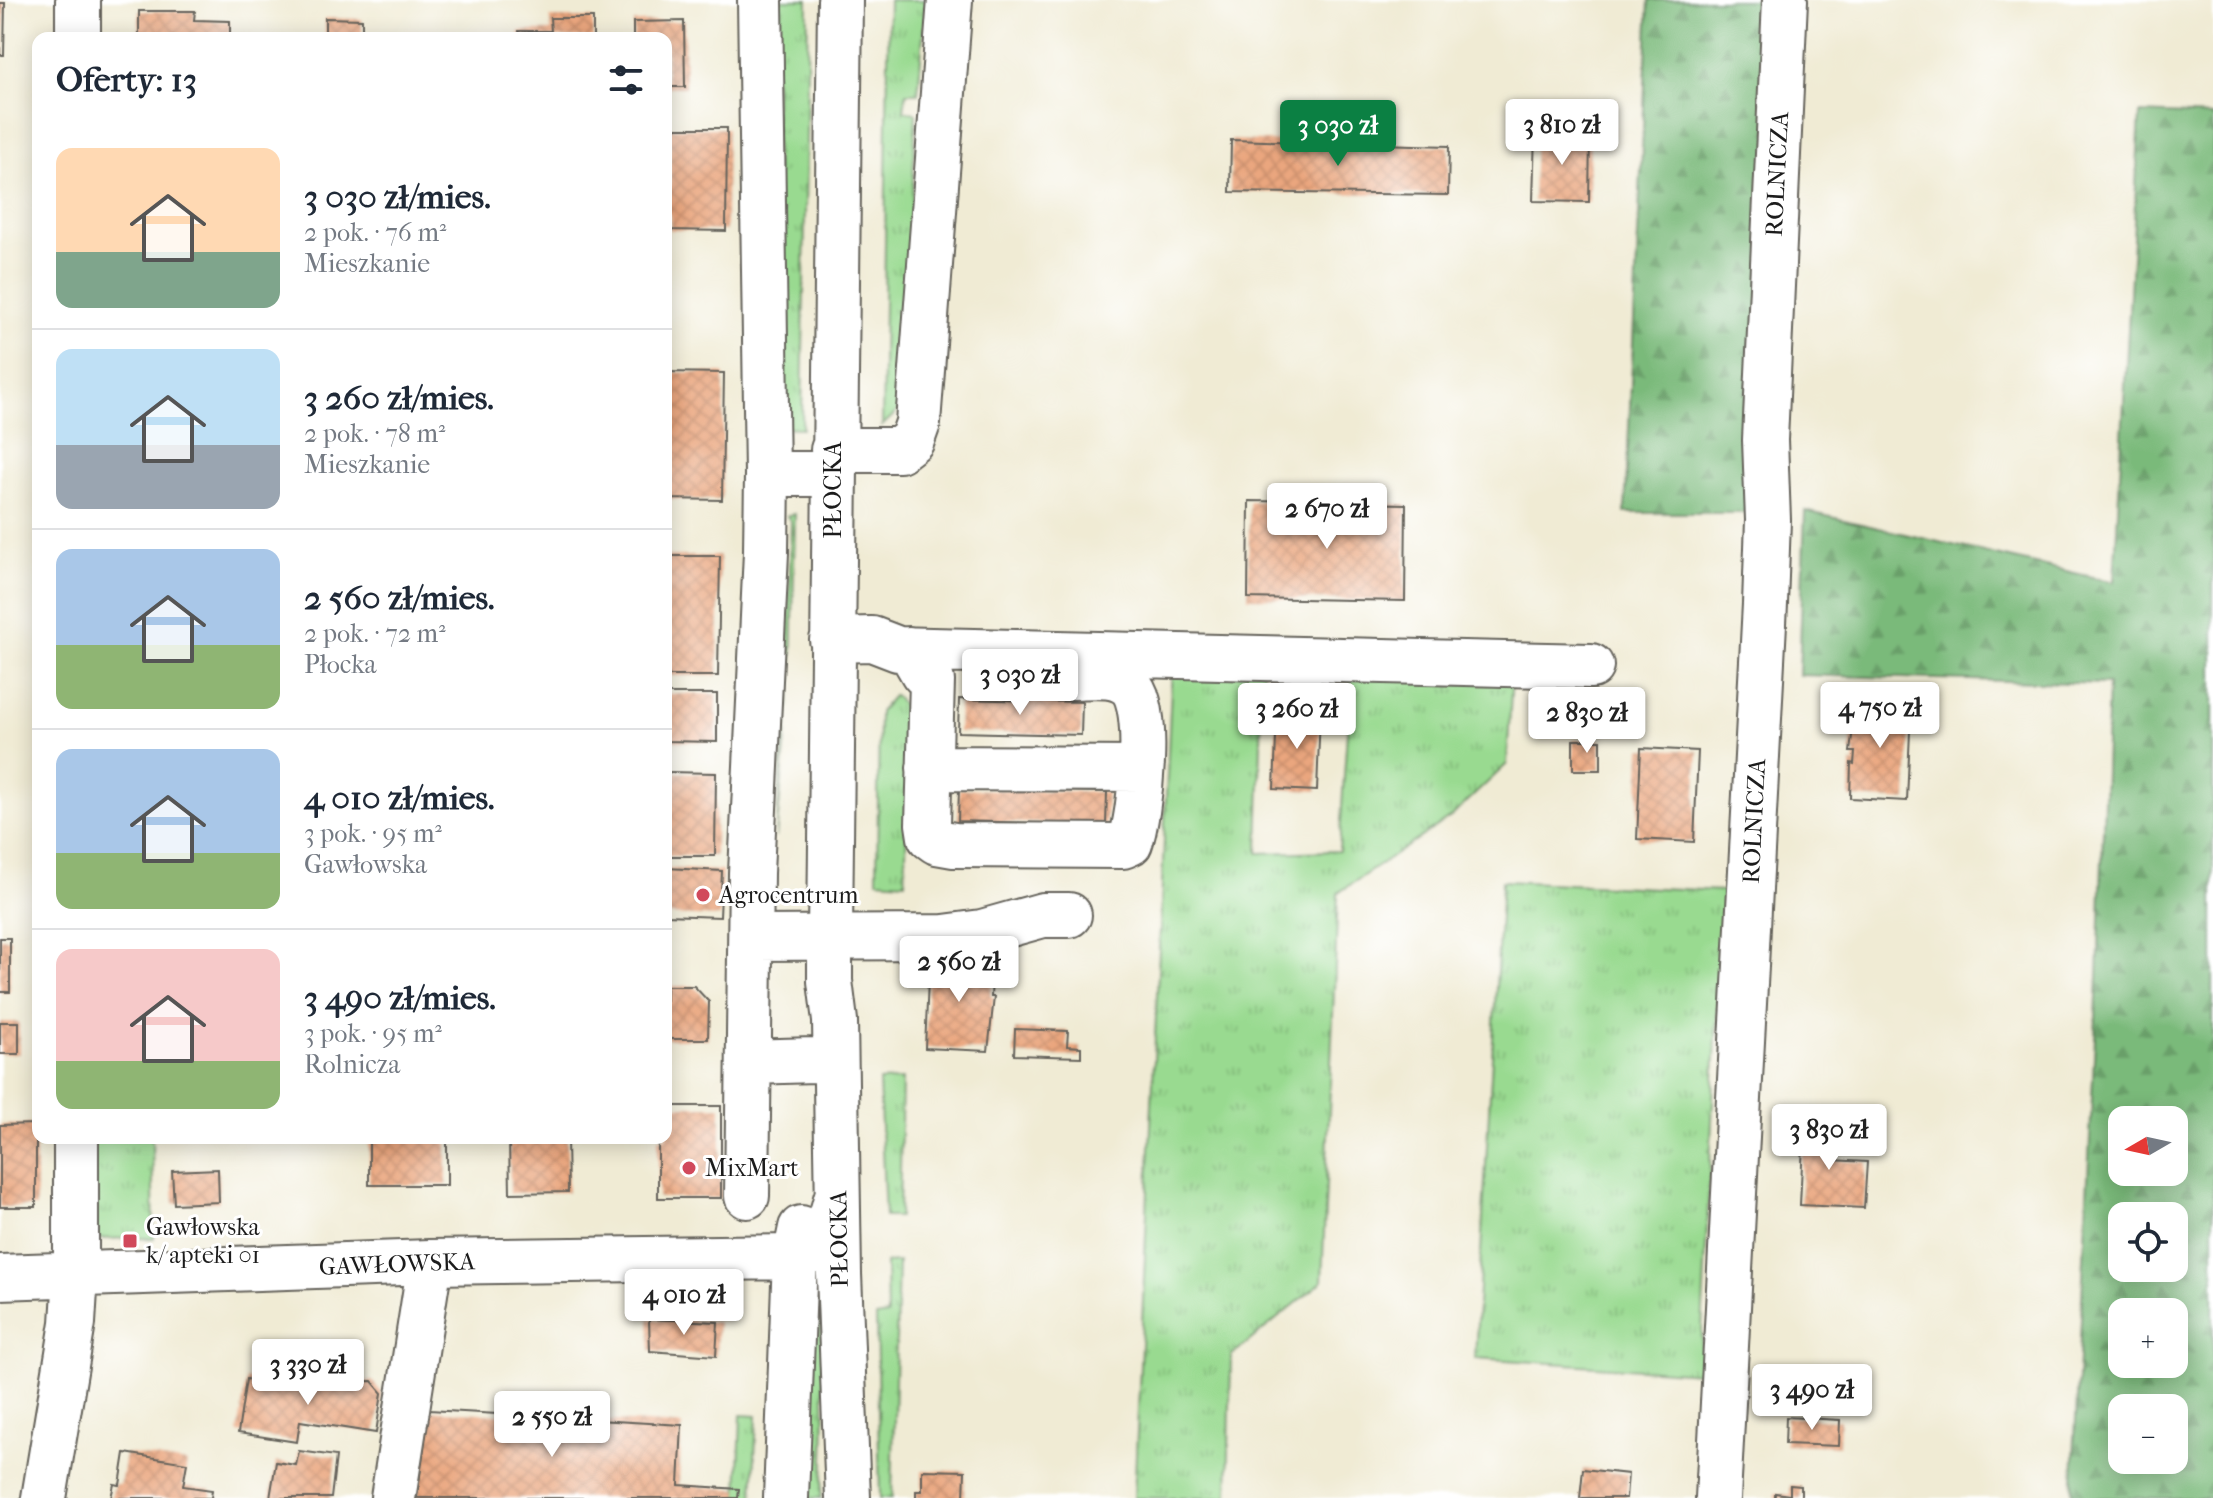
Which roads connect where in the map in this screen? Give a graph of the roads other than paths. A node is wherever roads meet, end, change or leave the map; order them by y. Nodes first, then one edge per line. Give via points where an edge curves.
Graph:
1 (78, 0) edge
2 (760, 0) edge
3 (840, 0) edge
4 (950, 0) edge
5 (1785, 0) edge
6 (78, 32) edge
7 (833, 462) junction
8 (767, 474) junction
9 (832, 640) junction
10 (920, 665) junction
11 (1591, 666) dead end
12 (929, 768) junction
13 (1141, 769) junction
14 (1069, 915) dead end
15 (830, 936) junction
16 (752, 938) junction
17 (830, 981) junction
18 (814, 1060) junction
19 (749, 1062) junction
20 (76, 1144) edge
21 (838, 1193) junction
22 (747, 1196) dead end
23 (795, 1257) junction
24 (430, 1262) junction
25 (76, 1274) junction
26 (0, 1277) edge
27 (843, 1352) junction
28 (44, 1498) edge
29 (393, 1498) edge
30 (786, 1498) edge
31 (848, 1498) edge
32 (1718, 1498) edge

1 - 6 street
2 - 8 street
3 - 7 street, PŁOCKA
4 - 7 street via 918,423 912,440 899,450
5 - 32 street, ROLNICZA via 1765,440 1765,604
7 - 8 street
7 - 9 street, PŁOCKA
8 - 16 street
9 - 10 street via 872,639
9 - 15 street, PŁOCKA
10 - 11 street
10 - 12 street
10 - 13 street via 1116,677 1138,696
12 - 13 street
12 - 13 street via 928,824 930,837 937,842 1107,846 1130,843
14 - 15 street via 1043,915 944,937
15 - 16 street
15 - 17 street, PŁOCKA
16 - 19 street
17 - 18 street, PŁOCKA
17 - 21 street, PŁOCKA
18 - 19 street
18 - 23 street, PŁOCKA via 809,1191
19 - 22 street
20 - 25 street
21 - 23 street via 820,1240
21 - 27 street, PŁOCKA
23 - 24 street, GAWŁOWSKA
23 - 27 street via 831,1305
23 - 30 street, PŁOCKA
24 - 25 street, GAWŁOWSKA
24 - 29 street
25 - 26 street, GAWŁOWSKA
25 - 28 street
27 - 31 street, PŁOCKA

